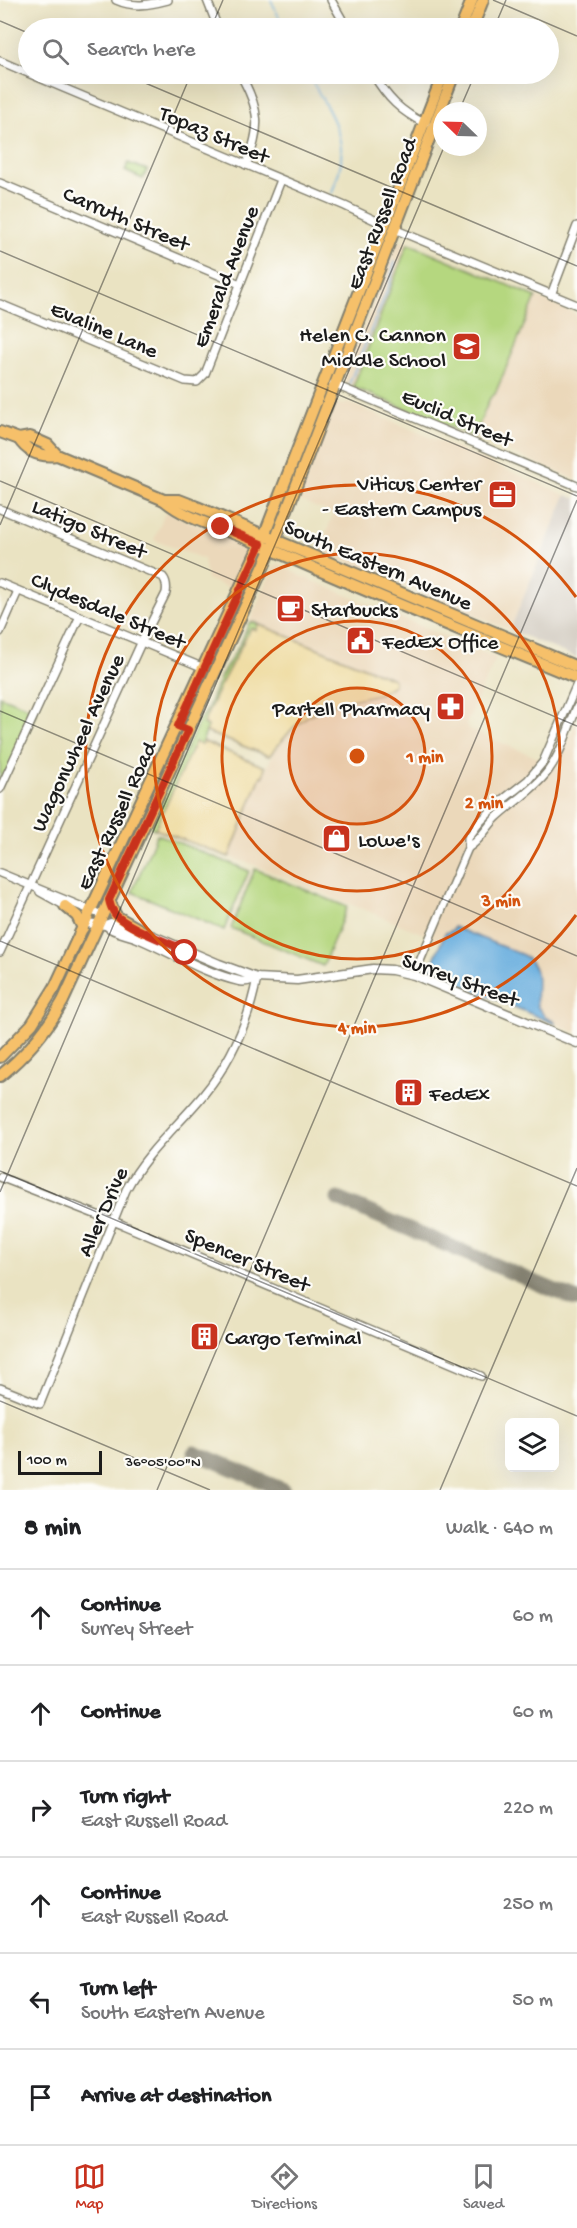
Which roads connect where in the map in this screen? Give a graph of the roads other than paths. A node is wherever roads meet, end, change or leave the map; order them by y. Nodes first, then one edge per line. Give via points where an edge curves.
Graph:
1 (116, 0) edge
2 (168, 0) edge
3 (207, 0) edge
4 (331, 0) edge
5 (472, 0) edge
6 (483, 0) edge
7 (214, 18) edge
8 (341, 18) edge
9 (465, 18) edge
10 (476, 18) edge
11 (0, 60) edge
12 (18, 68) edge
13 (55, 84) edge
14 (246, 84) edge
15 (379, 84) edge
16 (440, 84) edge
17 (449, 84) edge
18 (429, 125) junction
19 (246, 165) junction
20 (281, 180) junction
21 (0, 183) edge
22 (577, 226) edge
23 (390, 227) junction
24 (240, 284) junction
25 (551, 295) junction
26 (0, 304) edge
27 (577, 305) edge
28 (197, 381) joint
29 (330, 382) junction
30 (321, 405) junction
31 (0, 432) edge
32 (577, 486) edge
33 (0, 509) edge
34 (263, 540) junction
35 (273, 546) junction
36 (166, 580) joint
37 (0, 583) edge
38 (18, 591) junction
39 (435, 608) junction
40 (80, 615) junction
41 (433, 619) junction
42 (0, 632) edge
43 (142, 641) junction
44 (577, 667) edge
45 (204, 668) junction
46 (577, 678) edge
47 (577, 684) edge
48 (577, 707) edge
49 (183, 728) junction
50 (0, 789) edge
51 (468, 848) junction
52 (0, 873) edge
53 (30, 886) junction
54 (109, 900) junction
55 (65, 906) junction
56 (96, 916) junction
57 (84, 925) junction
58 (144, 932) junction
59 (152, 944) junction
60 (188, 951) junction
61 (0, 952) edge
62 (414, 975) junction
63 (257, 978) junction
64 (577, 1043) edge
65 (0, 1057) edge
66 (0, 1076) edge
67 (0, 1177) edge
68 (114, 1221) junction
69 (481, 1376) dead end
70 (0, 1388) edge

1 - 2 street via 136,6
3 - 7 street
4 - 8 street
5 - 9 main road
6 - 10 main road
11 - 12 street, Topaz Street
13 - 19 street, Topaz Street
14 - 19 street via 256,108 258,126
15 - 18 street via 396,106
16 - 18 main road, East Russell Road
17 - 18 main road, East Russell Road
18 - 23 main road, East Russell Road
18 - 23 main road, East Russell Road via 408,164
19 - 20 street, Topaz Street
20 - 23 street, Topaz Street
20 - 24 street, Emerald Avenue
21 - 24 street, Carruth Street
22 - 25 street
23 - 25 street, Topaz Street
23 - 29 main road, East Russell Road
24 - 28 street, Emerald Avenue via 205,374
25 - 27 street, Topaz Street
26 - 28 street, Evaline Lane via 185,381
29 - 30 main road, East Russell Road
29 - 32 street, Euclid Street
30 - 34 main road, East Russell Road
30 - 35 main road, East Russell Road
31 - 34 main road, South Eastern Avenue via 19,439 25,449 44,457 57,455 164,500 179,500
33 - 36 street, Latigo Street
34 - 35 main road, South Eastern Avenue
34 - 45 main road, East Russell Road
35 - 39 main road, South Eastern Avenue
35 - 41 main road, South Eastern Avenue
35 - 49 main road, East Russell Road
36 - 43 street, Wagonwheel Avenue via 166,593
37 - 38 street, Clydesdale Street
38 - 40 street, Clydesdale Street
38 - 42 street
39 - 41 main road
39 - 44 main road, South Eastern Avenue
40 - 43 street, Clydesdale Street
40 - 50 street
41 - 46 main road, South Eastern Avenue
43 - 45 street, Clydesdale Street
43 - 53 street, Wagonwheel Avenue
45 - 49 main road, East Russell Road
47 - 51 street via 543,762 480,822 468,838
48 - 51 street via 548,771
49 - 54 main road, East Russell Road
49 - 56 main road, East Russell Road
51 - 62 street
52 - 53 street, Surrey Street
53 - 55 street, Surrey Street
53 - 56 street, Surrey Street
53 - 61 street, Wagonwheel Avenue
54 - 56 main road, East Russell Road
54 - 58 main road via 116,916
55 - 56 street, Surrey Street
55 - 57 main road
56 - 57 main road, East Russell Road
56 - 58 street, Surrey Street
56 - 59 street, Surrey Street via 110,929
56 - 66 main road, East Russell Road via 54,1018 27,1052
57 - 65 main road, East Russell Road via 48,1000 32,1024
58 - 60 street, Surrey Street
59 - 60 street via 180,954
59 - 63 street, Surrey Street via 242,982
60 - 63 street, Surrey Street
62 - 63 street, Surrey Street via 373,969 297,980
62 - 64 street, Surrey Street
63 - 68 street, Aller Drive via 242,1029 222,1070 142,1164
67 - 68 street, Spencer Street
68 - 69 street, Spencer Street
68 - 70 street, Aller Drive via 40,1404

